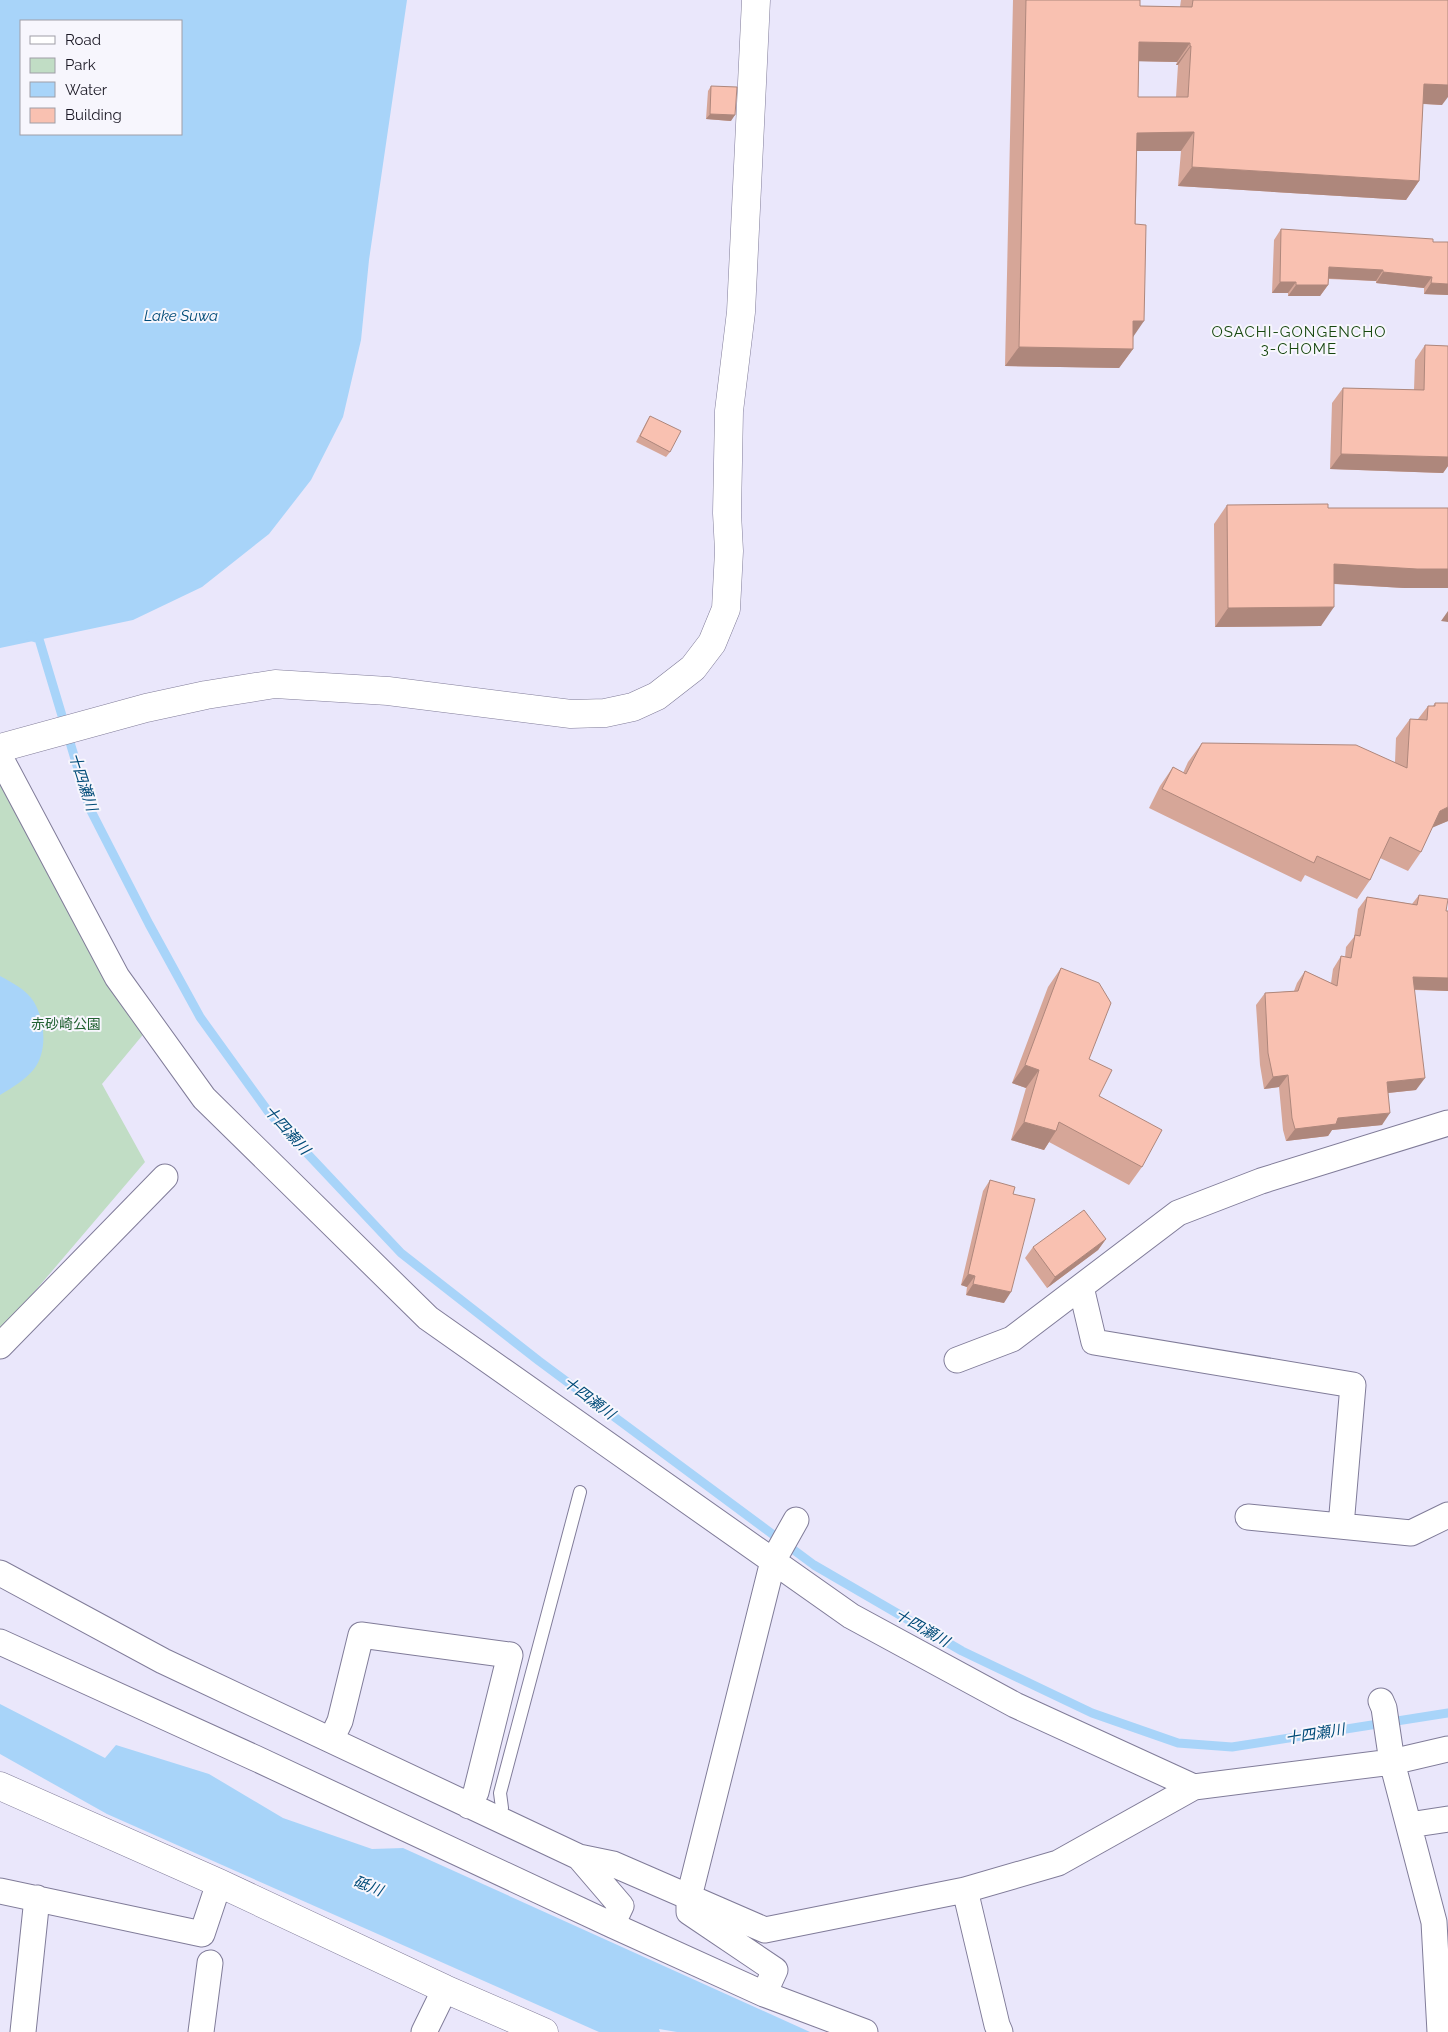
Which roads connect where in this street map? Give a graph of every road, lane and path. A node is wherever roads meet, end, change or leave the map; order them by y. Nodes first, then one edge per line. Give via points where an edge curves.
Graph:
1 (756, 0) edge
2 (6, 750) edge
3 (1448, 1123) edge
4 (165, 1177) dead end
5 (1081, 1287) junction
6 (0, 1346) edge
7 (957, 1360) dead end
8 (580, 1492) dead end
9 (1448, 1515) edge
10 (1248, 1516) dead end
11 (795, 1523) dead end
12 (1341, 1526) junction
13 (775, 1558) junction
14 (0, 1574) edge
15 (0, 1642) edge
16 (1383, 1704) dead end
17 (331, 1740) junction
18 (1448, 1749) edge
19 (1392, 1758) junction
20 (0, 1786) edge
21 (1194, 1787) junction
22 (469, 1806) junction
23 (497, 1818) junction
24 (1448, 1818) edge
25 (1409, 1824) junction
26 (579, 1857) junction
27 (219, 1884) junction
28 (965, 1890) junction
29 (0, 1891) edge
30 (690, 1897) junction
31 (37, 1898) junction
32 (612, 1925) junction
33 (210, 1963) dead end
34 (445, 1989) junction
35 (764, 1994) junction
36 (23, 2032) edge
37 (201, 2032) edge
38 (424, 2032) edge
39 (544, 2032) edge
40 (865, 2032) edge
41 (1000, 2032) edge
42 (1440, 2032) edge

1 - 2 street via 741,312 730,411 726,608 712,643 693,668 657,696 633,707 605,713 571,714 388,691 275,684 146,708
2 - 13 street via 117,977 204,1098 428,1318
3 - 5 street via 1261,1181 1178,1214
4 - 6 street
5 - 7 street via 1012,1339
5 - 12 street via 1094,1342 1353,1385
8 - 23 lane via 500,1793 502,1808
9 - 12 street via 1411,1533
10 - 12 street
11 - 13 street
13 - 21 street via 851,1616 1006,1700
13 - 30 street
14 - 17 street via 163,1661
15 - 32 street
16 - 19 street
17 - 22 street
17 - 22 street via 340,1721 361,1634 510,1655 476,1792
18 - 19 street
19 - 21 street
19 - 25 street
20 - 27 street
21 - 28 street via 1058,1863
22 - 23 street
23 - 26 street
24 - 25 street
25 - 42 street via 1434,1922
26 - 30 street via 613,1864
26 - 32 street via 621,1906
27 - 31 street via 202,1934
27 - 34 street
28 - 30 street via 765,1930
28 - 41 street
29 - 31 street
30 - 35 street via 689,1912 775,1970
31 - 36 street
32 - 35 street
33 - 37 street
34 - 38 street
34 - 39 street
35 - 40 street

